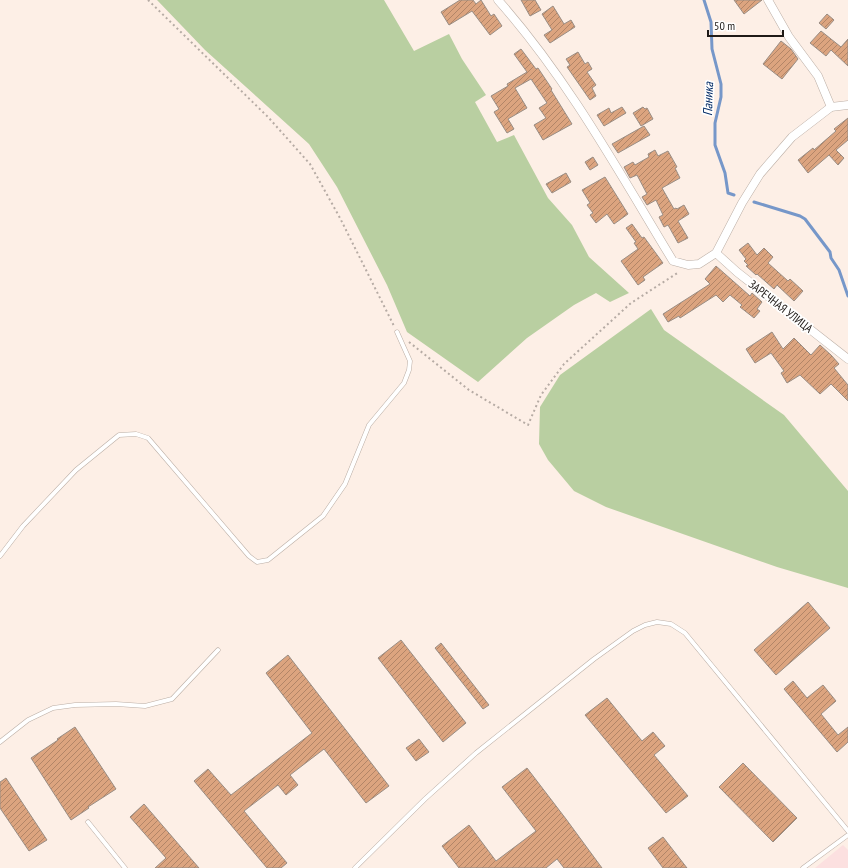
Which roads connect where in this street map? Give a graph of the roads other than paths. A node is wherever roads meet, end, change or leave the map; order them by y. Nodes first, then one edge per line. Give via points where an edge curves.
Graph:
1 (498, 0) edge
2 (769, 1) edge
3 (848, 105) edge
4 (831, 107) junction
5 (716, 253) junction
6 (397, 332) road end
7 (848, 359) edge
8 (0, 556) edge
9 (218, 650) dead end
10 (0, 742) edge
11 (88, 822) dead end
12 (848, 831) edge
13 (848, 835) edge
14 (125, 868) edge
15 (355, 868) edge
16 (803, 868) edge

1 - 5 street via 546,58 580,108 673,261 688,265 698,264
2 - 4 street via 789,37 818,76
3 - 4 street
4 - 5 street via 792,137 760,174
5 - 7 street, ЗАРЕЧНАЯ УЛИЦА
6 - 8 lane via 410,360 404,383 369,425 345,484 323,516 268,560 257,562 249,556 148,438 136,434 119,435 76,470 23,526
9 - 10 lane via 172,699 145,706 116,704 54,708 28,720
11 - 14 lane
12 - 15 lane via 685,633 671,624 658,622 633,631 594,659 476,753
13 - 16 lane

